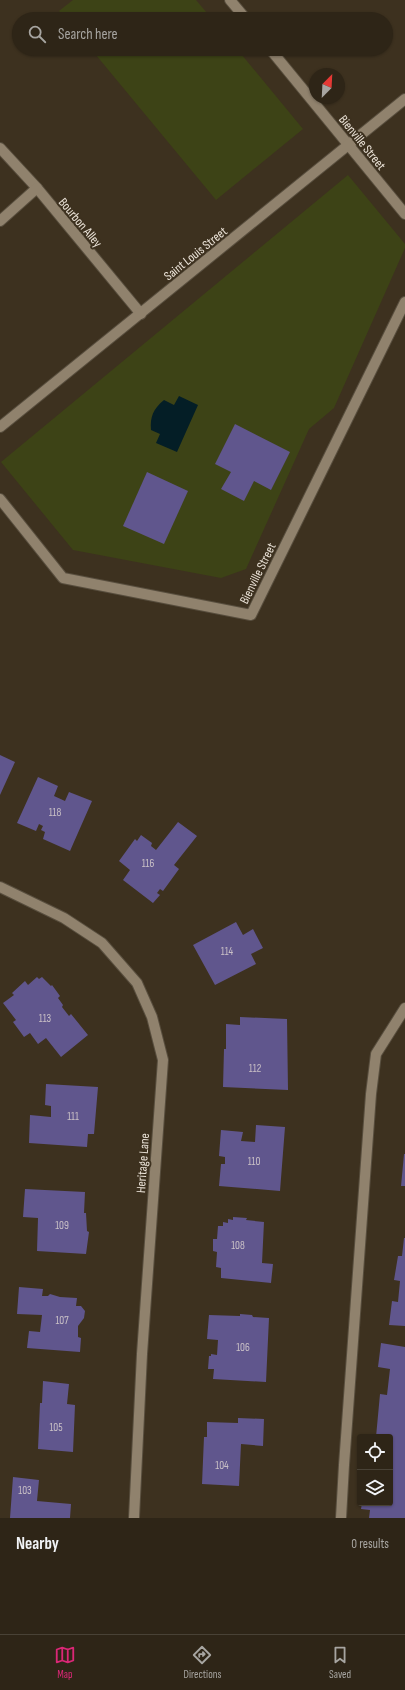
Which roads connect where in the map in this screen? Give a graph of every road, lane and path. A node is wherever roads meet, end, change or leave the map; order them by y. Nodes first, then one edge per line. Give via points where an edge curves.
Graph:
1 (230, 0) edge
2 (240, 12) edge
3 (276, 56) edge
4 (405, 98) edge
5 (350, 145) junction
6 (0, 148) edge
7 (37, 188) junction
8 (405, 214) edge
9 (0, 221) edge
10 (405, 302) edge
11 (140, 314) junction
12 (0, 427) edge
13 (0, 499) edge
14 (0, 887) edge
15 (405, 1008) edge
16 (134, 1518) edge
17 (341, 1518) edge

1 - 2 street
3 - 5 street, Bienville Street
4 - 5 street, Saint Louis Street
5 - 8 street, Bienville Street
5 - 11 street, Saint Louis Street
6 - 7 street, Bourbon Alley
7 - 9 street
7 - 11 street, Bourbon Alley
10 - 13 street, Bienville Street via 251,615 63,578
11 - 12 street, Saint Louis Street
14 - 16 street, Heritage Lane via 64,918 102,942 137,983 152,1017 162,1060 142,1354
15 - 17 street via 376,1054 373,1074

